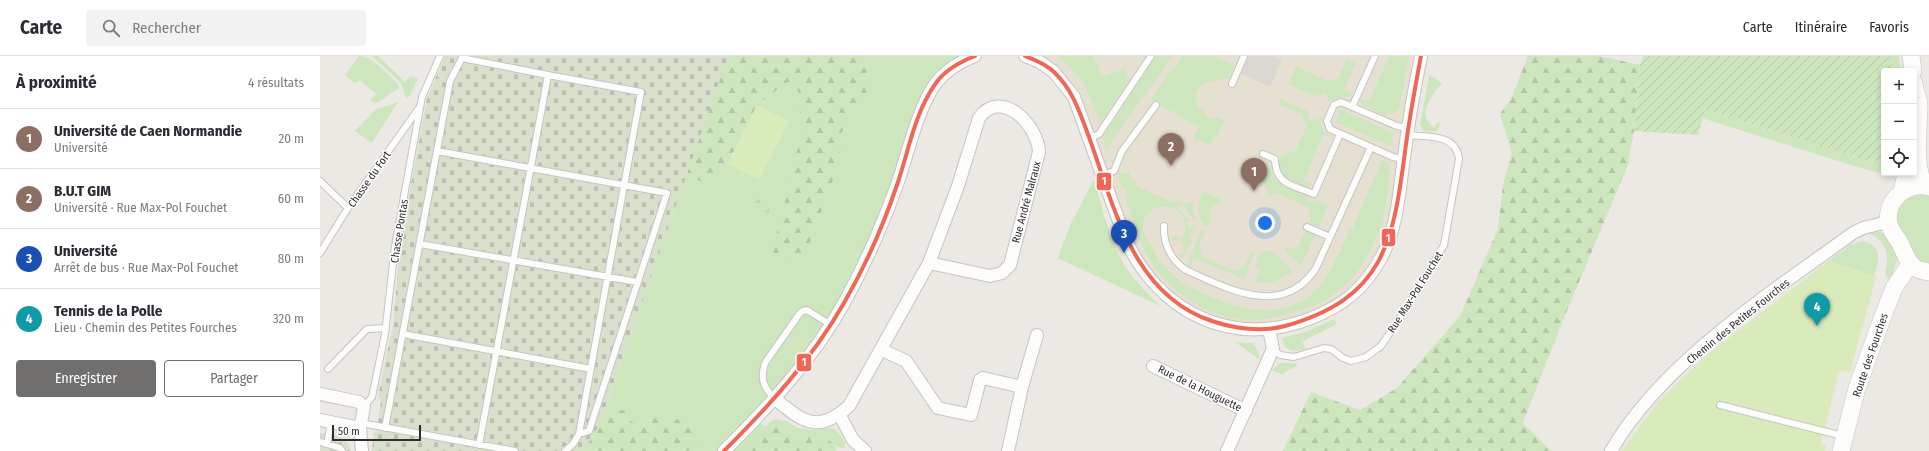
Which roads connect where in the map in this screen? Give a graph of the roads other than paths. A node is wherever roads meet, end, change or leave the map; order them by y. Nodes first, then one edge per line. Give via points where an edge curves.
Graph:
1 (440, 56) edge
2 (975, 56) edge
3 (1026, 56) edge
4 (1151, 56) edge
5 (1244, 56) edge
6 (1375, 56) edge
7 (1421, 56) edge
8 (1911, 56) edge
9 (462, 57) edge
10 (1913, 68) edge
11 (548, 75) junction
12 (1232, 84) dead end
13 (1917, 98) edge
14 (1156, 105) dead end
15 (420, 107) junction
16 (1352, 107) junction
17 (1407, 132) junction
18 (1340, 134) junction
19 (1090, 138) junction
20 (1370, 147) junction
21 (437, 151) junction
22 (1263, 154) dead end
23 (1404, 159) junction
24 (531, 168) junction
25 (1103, 175) junction
26 (1905, 176) edge
27 (320, 181) edge
28 (624, 185) junction
29 (1927, 187) edge
30 (1902, 192) junction
31 (348, 208) junction
32 (1888, 222) junction
33 (1164, 226) dead end
34 (1307, 226) dead end
35 (1330, 237) junction
36 (420, 244) junction
37 (320, 253) edge
38 (514, 260) junction
39 (929, 263) junction
40 (1910, 264) junction
41 (1929, 272) edge
42 (608, 276) junction
43 (637, 282) junction
44 (831, 325) junction
45 (386, 328) junction
46 (1269, 329) junction
47 (403, 334) junction
48 (1037, 335) dead end
49 (1273, 349) junction
50 (882, 350) junction
51 (497, 351) junction
52 (1153, 366) dead end
53 (328, 369) dead end
54 (591, 369) junction
55 (1022, 387) junction
56 (320, 394) edge
57 (774, 398) junction
58 (1720, 405) dead end
59 (364, 407) junction
60 (1246, 411) junction
61 (839, 414) junction
62 (326, 421) edge
63 (361, 425) junction
64 (385, 428) junction
65 (579, 434) junction
66 (320, 442) edge
67 (327, 444) junction
68 (1842, 444) edge
69 (479, 445) junction
70 (342, 451) edge
71 (362, 451) edge
72 (515, 451) edge
73 (565, 451) edge
74 (724, 451) edge
75 (865, 451) edge
76 (1008, 451) edge
77 (1227, 451) edge
78 (1611, 451) edge

1 - 15 lane, Chasse Pontas
2 - 44 street via 950,69 931,92 872,246
3 - 19 street via 1047,66 1061,78 1074,97
4 - 19 lane via 1099,134
5 - 12 lane
6 - 16 lane
7 - 17 street
8 - 10 main road
9 - 11 lane
9 - 21 lane via 450,81
11 - 24 lane
11 - 28 lane via 641,92
13 - 29 main road via 1918,165
14 - 25 lane via 1122,151 1114,171
15 - 31 lane, Chasse du Fort
15 - 45 lane, Chasse Pontas via 395,246
16 - 17 lane
16 - 18 lane via 1341,102 1334,105 1327,121 1330,129
17 - 23 street
17 - 49 lane, Rue Max-Pol Fouchet via 1446,139 1455,148 1459,159 1444,245 1413,298 1381,346 1363,359 1349,360 1324,348 1294,357 1280,355
18 - 20 lane
18 - 22 lane via 1314,194 1280,179 1275,171 1275,159
19 - 25 street
20 - 23 lane
20 - 35 lane
21 - 24 lane
21 - 36 lane
23 - 46 street via 1392,232 1381,258 1367,280 1354,294 1328,311 1297,323
24 - 28 lane
24 - 38 lane
25 - 46 street via 1130,250 1157,287 1185,309 1219,324 1244,330
26 - 30 main road
27 - 31 lane
28 - 42 lane
28 - 43 lane via 667,193
29 - 30 main road
30 - 32 main road via 1896,197 1890,209
31 - 37 lane, Chasse du Fort
32 - 40 main road via 1906,261
32 - 78 street, Chemin des Petites Fourches via 1853,233 1756,304 1703,347 1647,401
33 - 35 lane via 1167,246 1173,259 1182,267 1230,290 1254,296 1283,293 1302,284 1316,268
34 - 35 lane
36 - 38 lane
36 - 47 lane
38 - 42 lane
38 - 51 lane
39 - 39 street, Rue André Malraux via 990,276 1002,273 1010,265 1039,152 1033,130 1014,110 990,109 980,118
39 - 50 street, Rue André Malraux
40 - 41 main road via 1921,271
40 - 68 main road, Route des Fourches via 1894,288 1883,316 1857,388
42 - 43 lane
42 - 54 lane
43 - 65 lane via 588,431
44 - 57 street
44 - 57 lane via 807,310 800,313 765,362 762,383
45 - 53 lane via 367,329
45 - 59 lane, Chasse Pontas via 372,397
46 - 49 street
47 - 51 lane
47 - 64 lane
48 - 55 street
49 - 60 street, Rue de la Houguette
50 - 55 street via 906,361 938,408 972,415 982,379 985,378
50 - 61 street, Rue André Malraux via 853,400
51 - 54 lane
51 - 69 lane
52 - 60 street, Rue de la Houguette
54 - 65 lane
55 - 76 street
56 - 59 street via 359,402
57 - 61 street, Rue André Malraux via 793,414 808,422 826,420
57 - 74 street
58 - 68 lane
59 - 63 street
60 - 77 street, Rue de la Houguette
61 - 75 street via 853,440
62 - 63 street
62 - 67 lane
63 - 64 lane
63 - 71 street
64 - 69 lane
65 - 73 lane
66 - 67 lane
67 - 70 lane
69 - 72 lane

